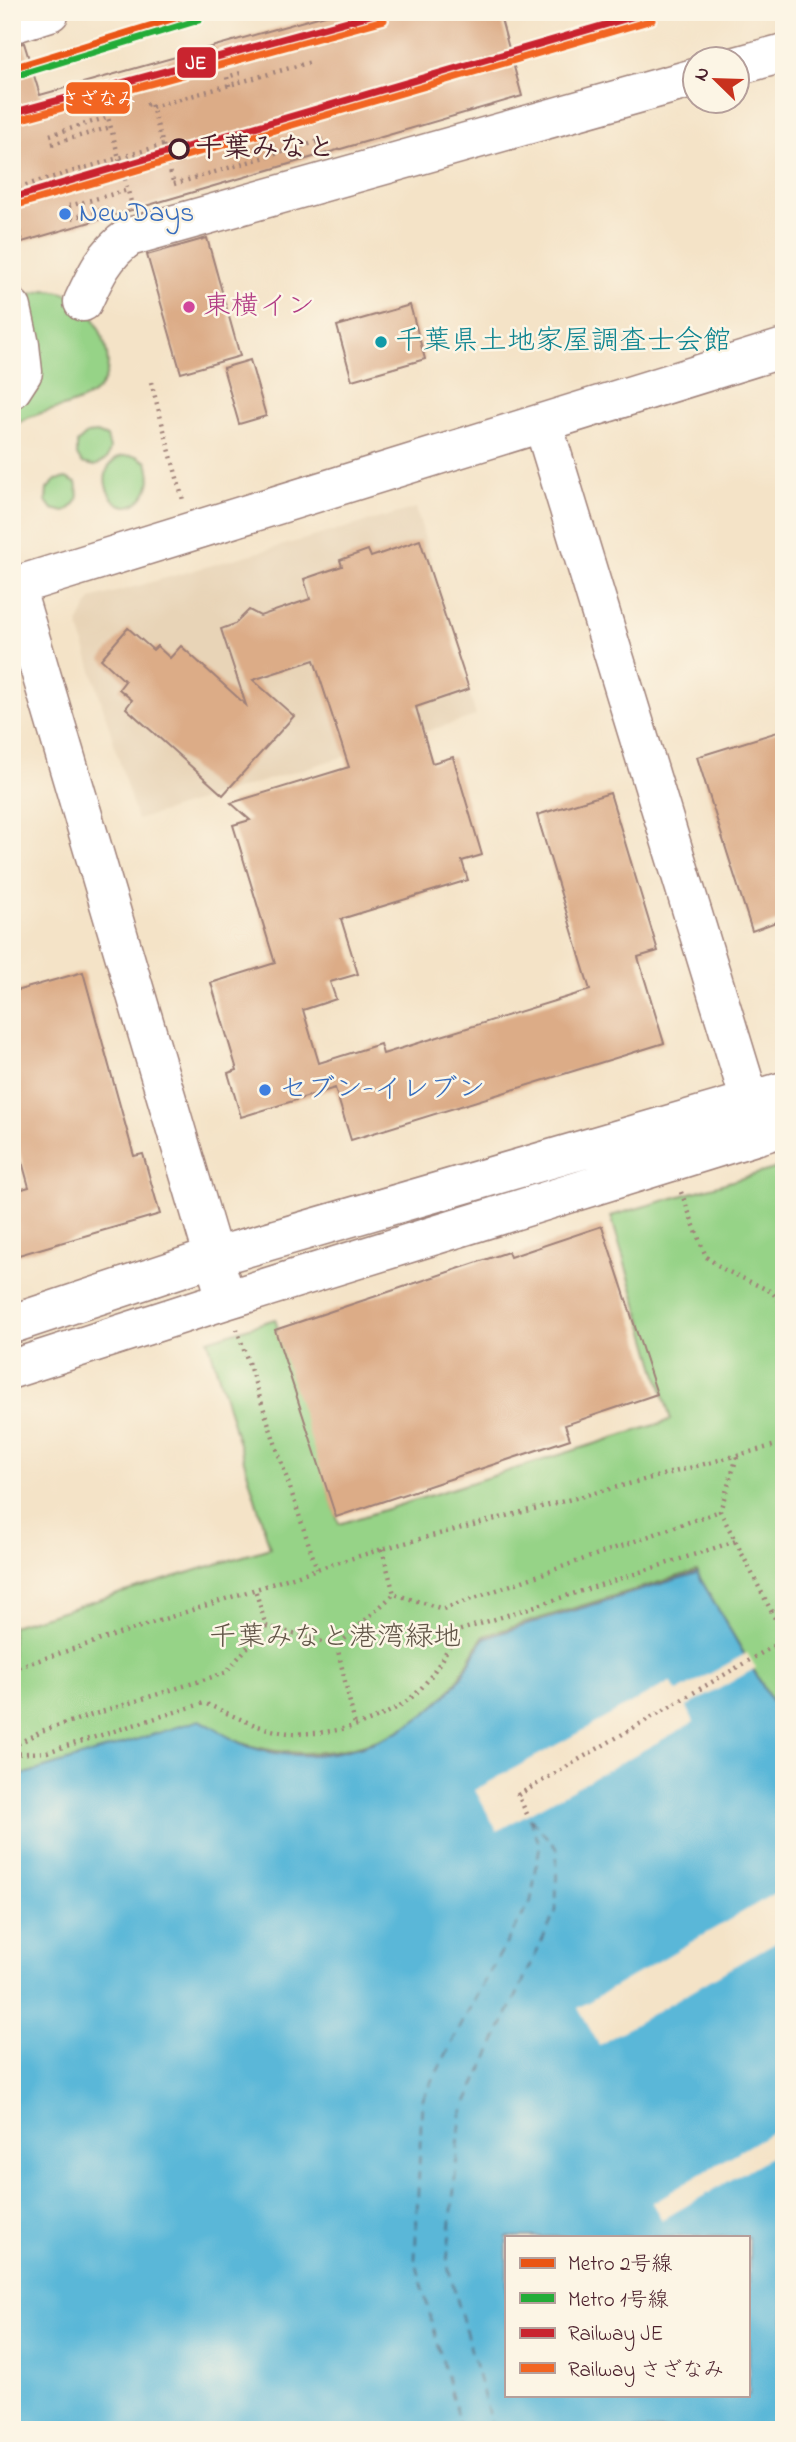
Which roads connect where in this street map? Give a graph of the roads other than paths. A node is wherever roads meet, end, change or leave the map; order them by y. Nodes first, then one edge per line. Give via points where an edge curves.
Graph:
1 (50, 12) edge
2 (12, 24) edge
3 (784, 53) edge
4 (750, 62) edge
5 (680, 82) edge
6 (83, 302) dead end
7 (12, 308) edge
8 (784, 348) edge
9 (12, 389) edge
10 (543, 424) junction
11 (14, 587) edge
12 (767, 1096) edge
13 (784, 1127) edge
14 (214, 1257) junction
15 (230, 1310) junction
16 (12, 1324) edge
17 (12, 1369) edge

1 - 2 street
3 - 4 street
5 - 6 street via 129,237 106,258
7 - 9 street via 23,372
8 - 10 street
10 - 11 street
10 - 12 street
11 - 14 street
12 - 14 street
13 - 15 street
14 - 15 street
14 - 16 street
15 - 17 street

